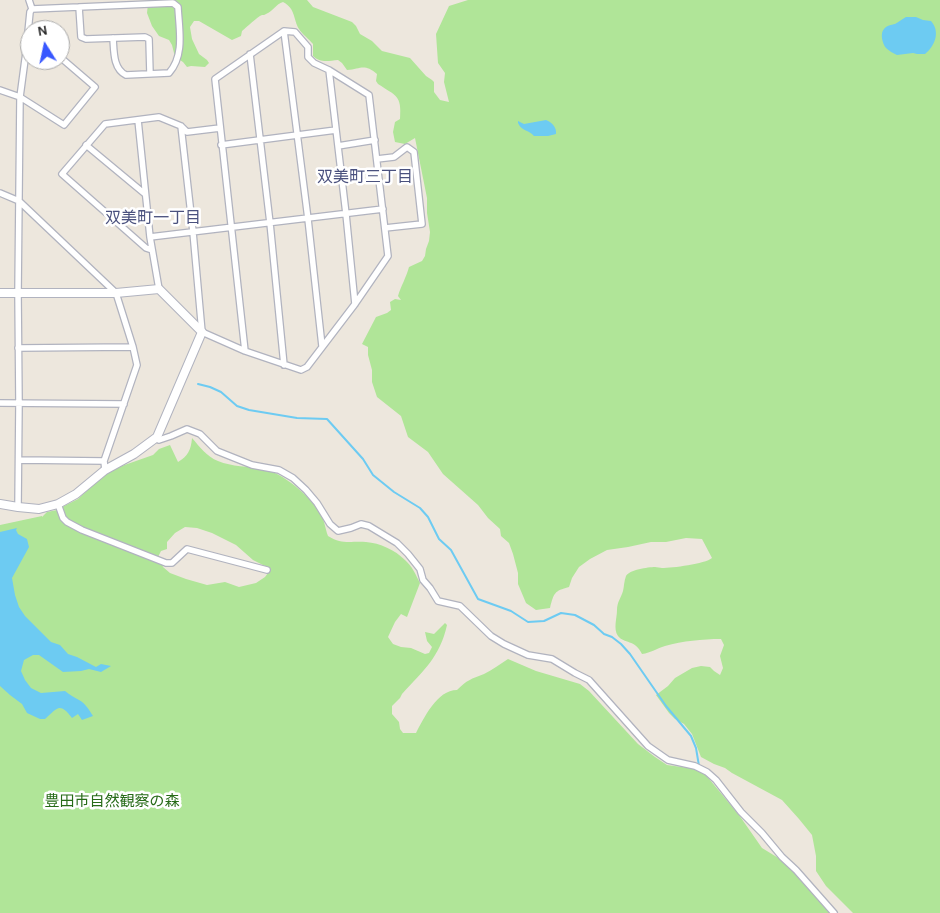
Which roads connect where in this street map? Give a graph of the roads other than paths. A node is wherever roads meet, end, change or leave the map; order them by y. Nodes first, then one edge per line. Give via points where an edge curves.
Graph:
1 (29, 0) edge
2 (79, 7) junction
3 (32, 9) junction
4 (30, 20) edge
5 (284, 30) junction
6 (113, 38) junction
7 (250, 54) junction
8 (70, 65) edge
9 (25, 70) edge
10 (329, 70) junction
11 (150, 74) junction
12 (0, 90) edge
13 (20, 97) junction
14 (138, 120) junction
15 (180, 126) junction
16 (220, 128) junction
17 (336, 130) junction
18 (297, 135) junction
19 (260, 140) junction
20 (375, 140) junction
21 (222, 145) junction
22 (86, 146) junction
23 (338, 146) junction
24 (377, 159) junction
25 (0, 193) edge
26 (145, 194) junction
27 (19, 201) junction
28 (383, 209) junction
29 (346, 214) junction
30 (308, 219) junction
31 (270, 223) junction
32 (232, 228) junction
33 (385, 228) junction
34 (193, 232) junction
35 (150, 237) junction
36 (152, 250) junction
37 (159, 289) junction
38 (0, 293) edge
39 (18, 293) junction
40 (116, 294) junction
41 (355, 304) junction
42 (202, 332) junction
43 (322, 346) junction
44 (133, 347) junction
45 (18, 348) junction
46 (245, 351) junction
47 (284, 364) junction
48 (0, 403) edge
49 (19, 403) junction
50 (124, 404) junction
51 (157, 437) junction
52 (19, 460) junction
53 (104, 461) junction
54 (105, 470) junction
55 (0, 504) edge
56 (58, 504) junction
57 (18, 507) junction
58 (267, 570) dead end
59 (834, 913) edge

1 - 3 street
2 - 3 street
2 - 6 street via 81,38
2 - 11 street via 173,3 178,7 179,53 175,66 169,73
3 - 4 street
5 - 7 street
5 - 10 street via 295,32 308,47 308,57
5 - 18 street
6 - 11 street via 116,64 121,73
6 - 11 street via 149,39
7 - 16 street via 214,79
7 - 19 street
8 - 13 street via 95,86 64,125
9 - 13 street
10 - 17 street
10 - 20 street via 369,95
12 - 13 street
13 - 27 street
14 - 15 street via 159,117
14 - 22 street via 105,124
14 - 26 street
15 - 16 street via 187,132
15 - 34 street
16 - 21 street
17 - 18 street
17 - 23 street
18 - 19 street
18 - 30 street
19 - 21 street
19 - 31 street
20 - 23 street
20 - 24 street
21 - 32 street
22 - 26 street
22 - 36 street via 62,174
23 - 29 street
24 - 28 street
24 - 33 street via 394,157 407,147 414,152 422,224
25 - 27 street
26 - 35 street
27 - 39 street
27 - 40 street
28 - 29 street
28 - 33 street
29 - 30 street
29 - 41 street
30 - 31 street
30 - 43 street
31 - 32 street
31 - 47 street
32 - 34 street
32 - 46 street
33 - 41 street via 388,256
34 - 35 street
34 - 42 street
35 - 36 street
36 - 37 street
37 - 40 street
37 - 42 street
38 - 39 street
39 - 40 street
39 - 45 street
40 - 44 street
41 - 43 street
42 - 46 street
42 - 51 street
43 - 47 street via 301,370
44 - 45 street
44 - 50 street via 137,364
45 - 49 street
46 - 47 street
48 - 49 street
49 - 50 street
49 - 52 street
50 - 53 street
51 - 54 street
51 - 59 street via 159,440 187,429 200,434 217,451 252,465 278,470 293,478 338,531 360,524 397,543 420,569 422,580 438,601 460,606 504,644 528,655 552,659 589,680 648,746 668,760 707,772
52 - 53 street
52 - 57 street
53 - 54 street
54 - 56 street
55 - 57 street
56 - 57 street via 40,509
56 - 58 street via 63,518 82,530 166,563 172,563 187,549

